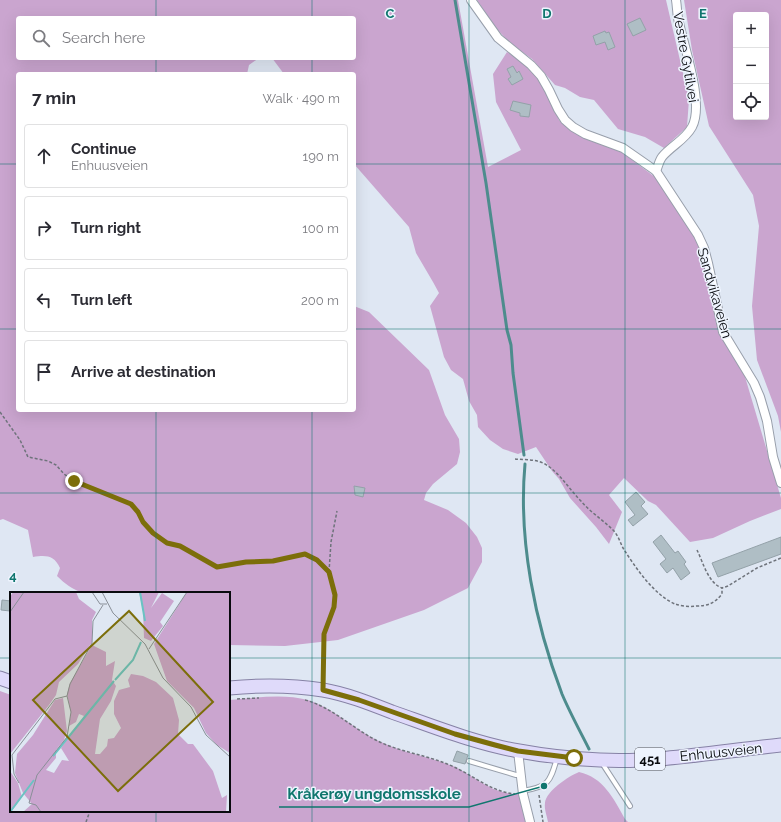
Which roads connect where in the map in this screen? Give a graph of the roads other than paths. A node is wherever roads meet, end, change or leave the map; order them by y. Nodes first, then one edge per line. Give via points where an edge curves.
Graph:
1 (471, 0) edge
2 (676, 0) edge
3 (656, 172) junction
4 (781, 483) edge
5 (0, 678) edge
6 (10, 682) edge
7 (230, 694) edge
8 (781, 745) edge
9 (518, 751) junction
10 (558, 756) junction
11 (601, 760) junction
12 (469, 761) dead end
13 (521, 775) junction
14 (522, 793) junction
15 (630, 806) dead end
16 (530, 822) edge

1 - 3 street, Sandvikaveien via 498,38 531,64 541,76 565,120 584,134 623,148
2 - 3 street, Vestre Gytilvei via 694,86 695,118 687,135 662,158
3 - 4 street, Sandvikaveien via 704,248 722,328 760,397
5 - 6 main road
7 - 9 main road, Enhuusveien / 451 via 279,686 323,690 455,734
8 - 11 main road, Enhuusveien / 451 via 669,758
9 - 10 main road, Enhuusveien / 451
9 - 13 street
10 - 11 main road, Enhuusveien / 451
10 - 14 lane via 550,780 538,789
11 - 15 lane
12 - 13 lane
13 - 14 street
14 - 16 street

